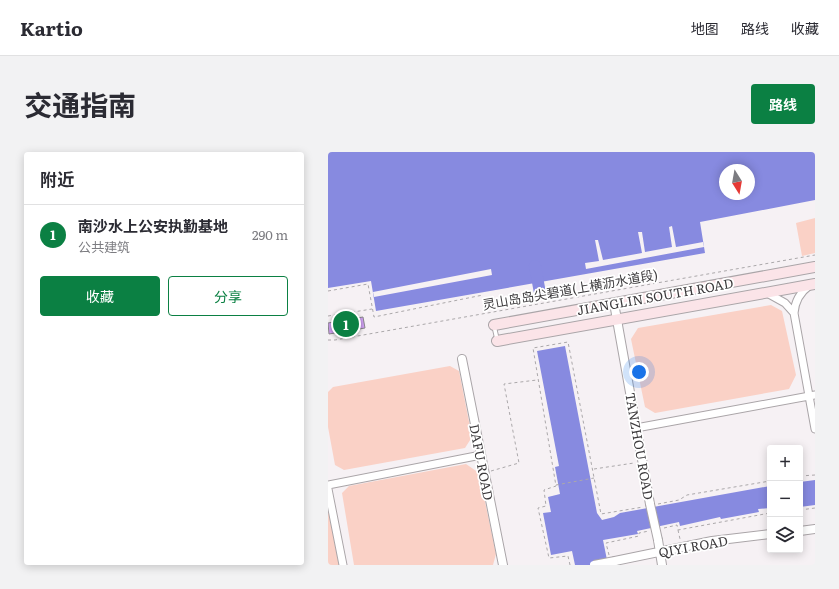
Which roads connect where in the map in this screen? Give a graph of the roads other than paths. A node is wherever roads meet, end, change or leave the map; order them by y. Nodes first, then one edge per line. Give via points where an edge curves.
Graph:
1 (815, 267) edge
2 (814, 284) edge
3 (766, 293) junction
4 (614, 303) junction
5 (794, 313) junction
6 (617, 320) junction
7 (494, 325) joint
8 (497, 341) joint
9 (462, 359) dead end
10 (812, 396) edge
11 (636, 428) junction
12 (815, 429) edge
13 (481, 455) junction
14 (328, 485) edge
15 (328, 488) edge
16 (815, 529) edge
17 (803, 531) edge
18 (767, 534) edge
19 (660, 551) junction
20 (343, 565) edge
21 (503, 565) edge
22 (594, 565) edge
23 (662, 565) edge

1 - 4 main road, JIANGLIN SOUTH ROAD
2 - 3 main road, JIANGLIN SOUTH ROAD
2 - 5 street via 804,290 798,298
3 - 5 street via 785,303
3 - 6 main road, JIANGLIN SOUTH ROAD
4 - 6 street, TANZHOU ROAD
4 - 7 main road, JIANGLIN SOUTH ROAD
5 - 10 street
6 - 8 main road, JIANGLIN SOUTH ROAD
6 - 11 street, TANZHOU ROAD
7 - 8 lane
9 - 13 street, DAFU ROAD
10 - 11 street
10 - 12 street
11 - 19 street, TANZHOU ROAD, bridge
13 - 14 street
13 - 21 street, DAFU ROAD
15 - 20 street
16 - 17 street
18 - 19 street, QIYI ROAD
19 - 22 street, QIYI ROAD, bridge via 612,559
19 - 23 street, TANZHOU ROAD

